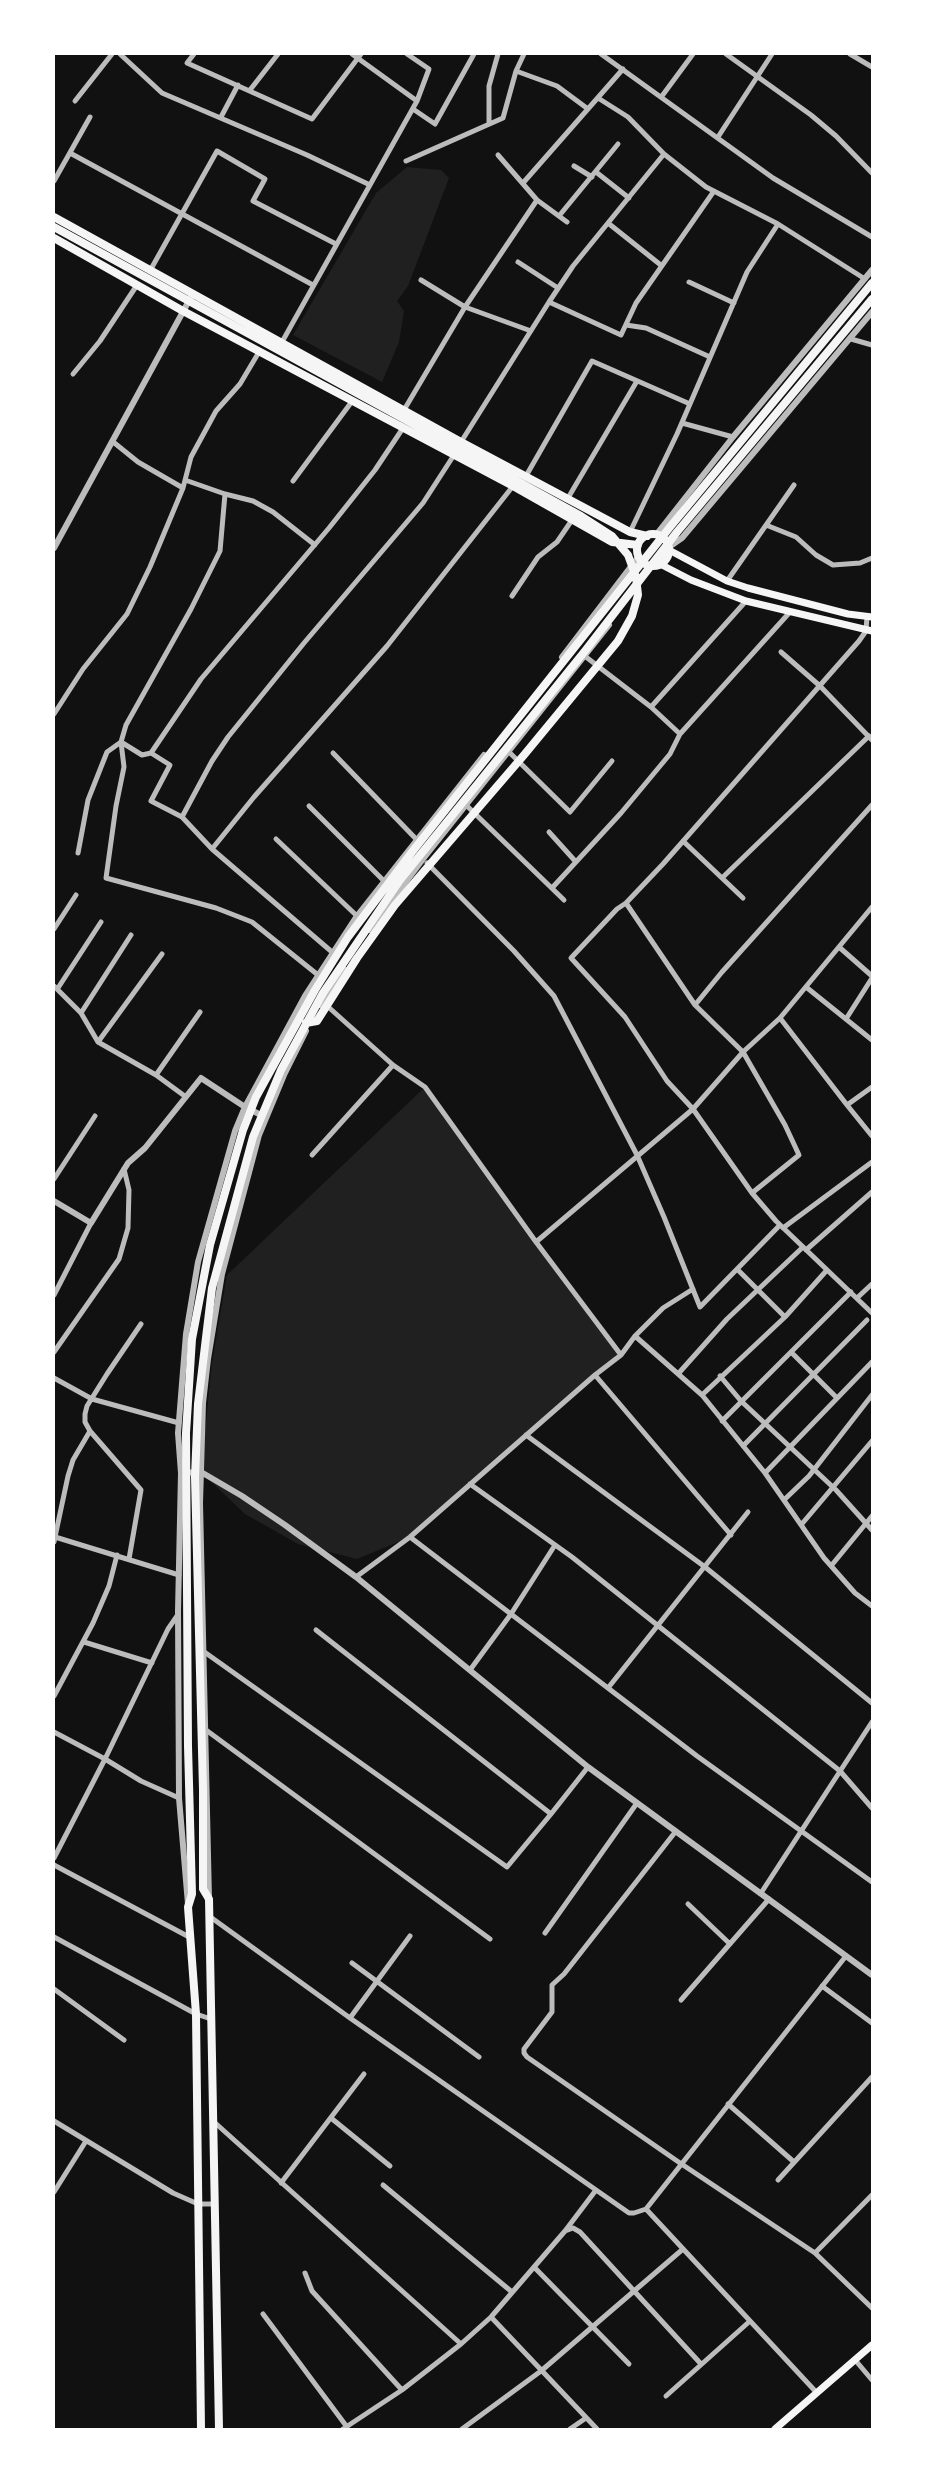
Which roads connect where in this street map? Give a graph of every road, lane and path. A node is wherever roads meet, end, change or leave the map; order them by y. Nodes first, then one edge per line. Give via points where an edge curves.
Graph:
1 (112, 54) edge
2 (120, 54) edge
3 (194, 54) edge
4 (278, 54) edge
5 (352, 54) edge
6 (474, 54) edge
7 (498, 54) edge
8 (524, 54) edge
9 (601, 54) edge
10 (693, 54) edge
11 (726, 54) edge
12 (772, 54) edge
13 (850, 54) edge
14 (410, 55) edge
15 (360, 56) edge
16 (872, 67) edge
17 (623, 69) junction
18 (516, 71) junction
19 (757, 77) junction
20 (238, 85) junction
21 (250, 90) junction
22 (662, 96) junction
23 (598, 98) junction
24 (416, 100) junction
25 (75, 101) dead end
26 (413, 109) junction
27 (588, 109) junction
28 (90, 117) dead end
29 (221, 117) junction
30 (489, 124) junction
31 (718, 138) junction
32 (618, 144) dead end
33 (70, 153) junction
34 (664, 154) junction
35 (498, 155) dead end
36 (406, 161) dead end
37 (574, 166) dead end
38 (872, 173) edge
39 (594, 174) junction
40 (54, 181) edge
41 (523, 183) junction
42 (370, 185) junction
43 (714, 191) junction
44 (629, 198) junction
45 (537, 200) junction
46 (182, 214) junction
47 (559, 216) junction
48 (54, 217) edge
49 (567, 222) dead end
50 (608, 223) junction
51 (778, 224) junction
52 (54, 227) edge
53 (872, 237) edge
54 (54, 238) edge
55 (336, 244) junction
56 (518, 262) dead end
57 (662, 266) junction
58 (151, 269) junction
59 (872, 270) edge
60 (421, 280) dead end
61 (868, 281) edge
62 (689, 282) dead end
63 (137, 285) junction
64 (313, 285) junction
65 (558, 288) junction
66 (193, 293) junction
67 (872, 299) edge
68 (549, 302) junction
69 (734, 303) junction
70 (465, 307) junction
71 (183, 311) junction
72 (872, 312) edge
73 (626, 325) junction
74 (531, 331) junction
75 (851, 339) junction
76 (282, 342) junction
77 (872, 345) edge
78 (260, 352) junction
79 (710, 357) junction
80 (73, 374) dead end
81 (637, 381) junction
82 (353, 400) junction
83 (690, 404) junction
84 (404, 410) junction
85 (682, 423) junction
86 (403, 428) junction
87 (733, 437) junction
88 (112, 441) junction
89 (462, 442) junction
90 (454, 455) junction
91 (526, 476) junction
92 (185, 480) junction
93 (293, 481) dead end
94 (794, 485) dead end
95 (513, 486) junction
96 (183, 488) junction
97 (225, 494) junction
98 (568, 498) junction
99 (572, 520) junction
100 (766, 525) junction
101 (630, 532) junction
102 (656, 535) junction
103 (647, 536) junction
104 (315, 545) junction
105 (638, 545) junction
106 (54, 548) edge
107 (669, 549) junction
108 (639, 556) junction
109 (872, 558) edge
110 (657, 565) junction
111 (727, 581) junction
112 (512, 596) dead end
113 (746, 600) junction
114 (790, 612) junction
115 (869, 616) edge
116 (869, 631) edge
117 (781, 652) dead end
118 (586, 657) junction
119 (820, 686) junction
120 (651, 707) junction
121 (54, 714) edge
122 (680, 734) junction
123 (870, 738) edge
124 (121, 742) junction
125 (509, 752) junction
126 (151, 753) junction
127 (333, 753) dead end
128 (612, 762) dead end
129 (466, 805) junction
130 (872, 805) edge
131 (309, 806) dead end
132 (182, 817) junction
133 (549, 832) dead end
134 (276, 839) dead end
135 (417, 840) junction
136 (683, 841) junction
137 (212, 849) junction
138 (78, 853) dead end
139 (423, 860) junction
140 (576, 862) junction
141 (722, 878) junction
142 (384, 880) junction
143 (552, 888) junction
144 (76, 895) dead end
145 (743, 898) dead end
146 (564, 900) dead end
147 (626, 903) junction
148 (872, 907) edge
149 (356, 916) junction
150 (101, 922) dead end
151 (54, 929) edge
152 (131, 935) dead end
153 (839, 947) junction
154 (332, 952) junction
155 (162, 954) dead end
156 (318, 975) junction
157 (872, 977) edge
158 (56, 987) edge
159 (806, 988) junction
160 (322, 1002) junction
161 (695, 1005) junction
162 (200, 1012) dead end
163 (81, 1013) junction
164 (780, 1018) junction
165 (846, 1019) junction
166 (306, 1024) junction
167 (872, 1040) edge
168 (98, 1042) junction
169 (743, 1052) junction
170 (393, 1065) junction
171 (156, 1075) junction
172 (872, 1088) edge
173 (186, 1097) junction
174 (847, 1105) junction
175 (245, 1107) junction
176 (693, 1109) junction
177 (95, 1116) dead end
178 (266, 1118) junction
179 (872, 1136) edge
180 (312, 1155) dead end
181 (636, 1155) junction
182 (872, 1162) edge
183 (124, 1169) junction
184 (54, 1179) edge
185 (872, 1192) edge
186 (752, 1193) junction
187 (54, 1201) edge
188 (92, 1223) junction
189 (781, 1226) junction
190 (536, 1242) junction
191 (804, 1249) junction
192 (737, 1269) junction
193 (827, 1270) junction
194 (872, 1284) edge
195 (693, 1289) junction
196 (758, 1290) junction
197 (850, 1292) junction
198 (54, 1295) edge
199 (857, 1298) junction
200 (872, 1313) edge
201 (785, 1317) junction
202 (867, 1320) dead end
203 (141, 1324) dead end
204 (635, 1336) junction
205 (54, 1352) edge
206 (791, 1352) junction
207 (621, 1355) junction
208 (872, 1362) edge
209 (678, 1374) junction
210 (814, 1374) junction
211 (595, 1375) junction
212 (720, 1376) junction
213 (54, 1378) edge
214 (702, 1394) junction
215 (872, 1395) edge
216 (837, 1398) junction
217 (92, 1399) junction
218 (741, 1402) junction
219 (722, 1421) junction
220 (179, 1423) junction
221 (764, 1424) junction
222 (90, 1431) junction
223 (526, 1436) junction
224 (872, 1441) edge
225 (743, 1446) junction
226 (789, 1448) junction
227 (813, 1470) junction
228 (201, 1472) junction
229 (181, 1473) junction
230 (765, 1473) junction
231 (470, 1484) junction
232 (833, 1487) junction
233 (784, 1500) junction
234 (748, 1512) dead end
235 (872, 1516) edge
236 (801, 1525) junction
237 (866, 1525) junction
238 (872, 1530) edge
239 (731, 1536) junction
240 (410, 1537) junction
241 (55, 1540) edge
242 (555, 1545) junction
243 (117, 1555) junction
244 (129, 1559) junction
245 (831, 1566) junction
246 (705, 1567) junction
247 (179, 1575) junction
248 (356, 1577) junction
249 (872, 1606) edge
250 (178, 1611) junction
251 (511, 1614) junction
252 (658, 1626) junction
253 (316, 1630) dead end
254 (84, 1642) junction
255 (203, 1651) junction
256 (152, 1663) junction
257 (470, 1670) junction
258 (608, 1688) junction
259 (54, 1696) edge
260 (872, 1703) edge
261 (872, 1722) edge
262 (206, 1730) junction
263 (54, 1732) edge
264 (105, 1759) junction
265 (588, 1767) junction
266 (840, 1771) junction
267 (179, 1798) junction
268 (638, 1803) junction
269 (872, 1808) edge
270 (551, 1814) junction
271 (676, 1831) junction
272 (800, 1831) junction
273 (54, 1858) edge
274 (54, 1865) edge
275 (872, 1882) edge
276 (761, 1893) junction
277 (209, 1899) junction
278 (769, 1899) junction
279 (688, 1904) dead end
280 (188, 1907) junction
281 (209, 1916) junction
282 (545, 1933) dead end
283 (410, 1936) dead end
284 (54, 1937) edge
285 (191, 1938) junction
286 (490, 1939) dead end
287 (730, 1944) junction
288 (846, 1956) junction
289 (352, 1964) dead end
290 (872, 1975) edge
291 (377, 1982) junction
292 (822, 1986) junction
293 (54, 1989) edge
294 (681, 2000) dead end
295 (196, 2014) junction
296 (350, 2018) junction
297 (211, 2019) junction
298 (872, 2024) edge
299 (124, 2040) dead end
300 (479, 2057) dead end
301 (364, 2074) dead end
302 (872, 2077) edge
303 (728, 2104) junction
304 (330, 2118) junction
305 (54, 2121) edge
306 (213, 2121) junction
307 (86, 2141) junction
308 (794, 2162) junction
309 (680, 2163) junction
310 (390, 2166) dead end
311 (778, 2180) dead end
312 (281, 2182) junction
313 (383, 2185) dead end
314 (596, 2190) junction
315 (54, 2192) edge
316 (872, 2195) edge
317 (198, 2204) junction
318 (215, 2204) junction
319 (646, 2209) junction
320 (565, 2231) junction
321 (683, 2249) junction
322 (816, 2253) junction
323 (534, 2267) junction
324 (305, 2273) dead end
325 (634, 2291) junction
326 (512, 2292) junction
327 (872, 2308) edge
328 (263, 2314) dead end
329 (491, 2317) junction
330 (750, 2321) junction
331 (594, 2326) junction
332 (461, 2344) junction
333 (872, 2345) edge
334 (856, 2361) junction
335 (630, 2364) dead end
336 (702, 2364) junction
337 (541, 2371) junction
338 (872, 2380) edge
339 (402, 2390) junction
340 (817, 2394) junction
341 (666, 2396) dead end
342 (586, 2418) junction
343 (345, 2428) edge
344 (201, 2429) edge
345 (219, 2429) edge
346 (462, 2429) edge
347 (570, 2429) edge
348 (597, 2429) edge
349 (775, 2429) edge

1 - 25 street
2 - 29 street via 162,94
3 - 20 street via 187,63
4 - 21 street
5 - 15 street
6 - 26 street via 435,124
7 - 30 street via 490,86
8 - 18 street
9 - 17 street
10 - 22 street
11 - 19 street
12 - 19 street
13 - 16 street
14 - 24 street via 429,69
15 - 21 street via 312,119
15 - 24 street
17 - 22 street
17 - 23 street
18 - 27 street via 557,86
18 - 30 street via 503,118
19 - 31 street
19 - 38 street via 824,125
20 - 21 street
20 - 29 street
22 - 31 street
23 - 27 street
23 - 34 street via 628,117
24 - 26 street
26 - 42 street
27 - 41 street
28 - 33 street
29 - 42 street
30 - 36 street
31 - 53 street via 773,178
32 - 39 street
33 - 40 street
33 - 46 street
34 - 43 street
34 - 44 street
35 - 41 street
37 - 39 street
39 - 44 street
39 - 47 street
41 - 45 street
42 - 55 street
43 - 51 street
43 - 57 street
44 - 50 street
45 - 47 street
45 - 70 street
46 - 55 street via 217,151 265,179 253,201
46 - 58 street
46 - 64 street
47 - 49 street
48 - 58 main road
50 - 57 street
50 - 65 street
51 - 61 street
51 - 69 street via 747,272
52 - 166 main road via 581,516 612,536 628,555 636,577 638,595 632,616 618,641 395,905 317,1021
54 - 63 main road
55 - 64 street
56 - 65 street
57 - 73 street via 636,303
58 - 66 main road
59 - 61 street
60 - 70 street
61 - 87 street
61 - 280 main road via 412,852 343,945 256,1097 243,1130 210,1245 192,1339 186,1433 192,1894
62 - 69 street
63 - 71 main road
63 - 80 street via 100,341
64 - 76 street
65 - 68 street
66 - 71 street
66 - 76 main road
67 - 166 main road via 677,532 400,880 323,992
68 - 73 street via 621,335
68 - 74 street
69 - 79 street
70 - 74 street
70 - 84 street
71 - 78 main road
71 - 88 street
72 - 75 street
73 - 79 street via 646,328
74 - 89 street
75 - 77 street
75 - 107 street via 682,538
76 - 84 main road
78 - 82 main road
78 - 92 street via 240,384 216,411 191,457
79 - 83 street
81 - 83 street
81 - 91 street via 592,361
81 - 98 street
82 - 86 main road
82 - 93 street
83 - 85 street
84 - 89 main road
85 - 87 street
85 - 101 street
86 - 90 main road
86 - 104 street via 375,470
87 - 102 street
88 - 96 street via 138,462
88 - 106 street
89 - 91 main road
90 - 95 main road
90 - 132 street via 423,502 228,737
91 - 98 main road
92 - 96 street
92 - 97 street
94 - 100 street
95 - 99 main road
95 - 137 street via 386,646
96 - 121 street via 127,614 83,669
97 - 104 street via 253,501 273,512
97 - 124 street via 220,551 126,725
98 - 101 main road
99 - 105 main road via 612,542
99 - 112 street via 557,542 538,557
100 - 109 street via 796,537 816,555 834,565 860,563
100 - 111 street
101 - 103 main road
102 - 103 main road
102 - 107 main road via 664,539
103 - 105 main road
104 - 126 street via 202,679
105 - 108 main road
107 - 110 main road via 665,561
107 - 111 main road
108 - 110 main road via 643,562
108 - 135 street
110 - 113 main road
110 - 118 street
111 - 115 main road via 848,614
113 - 114 main road
113 - 120 street
114 - 116 main road
114 - 122 street
115 - 116 street
116 - 119 street
117 - 119 street
118 - 120 street
118 - 125 street
119 - 123 street
119 - 136 street
120 - 122 street
122 - 140 street via 670,754
123 - 141 street
124 - 126 street via 142,755
124 - 138 street via 107,752 94,780
124 - 156 street via 124,767 106,878 216,908 252,922
125 - 128 street via 570,812
125 - 129 street
126 - 132 street via 170,764 151,800
127 - 135 street
129 - 139 street
129 - 143 street
130 - 161 street
131 - 142 street
132 - 137 street
133 - 140 street
134 - 149 street
135 - 142 street
136 - 141 street
136 - 147 street
137 - 154 street
139 - 160 street via 365,937
139 - 181 street via 554,996
140 - 143 street
141 - 145 street
142 - 149 street
143 - 146 street
144 - 151 street
147 - 161 street
147 - 176 street via 571,958 625,1016 668,1080
148 - 153 street
149 - 154 street
150 - 158 street
152 - 163 street
153 - 157 street
153 - 159 street
154 - 156 street
155 - 168 street
156 - 175 street
157 - 165 street
158 - 163 street
159 - 164 street
159 - 165 street
160 - 170 street
160 - 178 street
161 - 169 street
162 - 171 street
163 - 168 street
164 - 169 street
164 - 174 street
165 - 167 street
166 - 277 main road via 267,1100 253,1137 212,1288 202,1363 195,1477 203,1889
168 - 171 street
169 - 176 street
169 - 186 street via 799,1155
170 - 180 street
170 - 190 street via 425,1087
171 - 173 street
172 - 174 street
173 - 175 street via 201,1078
173 - 183 street
174 - 179 street
175 - 178 street
175 - 220 street via 198,1262 186,1334
176 - 181 street
176 - 186 street
177 - 184 street
178 - 228 street via 222,1274 203,1403
181 - 190 street
181 - 195 street
182 - 189 street
183 - 188 street
183 - 205 street via 128,1190 128,1228 119,1259
185 - 191 street
186 - 189 street
187 - 188 street
188 - 198 street
189 - 191 street
189 - 192 street
190 - 207 street
191 - 193 street
191 - 196 street
192 - 195 street via 700,1306
192 - 196 street
193 - 197 street
193 - 201 street
194 - 199 street
195 - 204 street via 663,1308
196 - 201 street
196 - 209 street
197 - 199 street
197 - 206 street
199 - 200 street
201 - 212 street
202 - 210 street
203 - 217 street
204 - 207 street
204 - 209 street
206 - 210 street
206 - 218 street
207 - 211 street
208 - 216 street
209 - 214 street
210 - 216 street
210 - 221 street
211 - 223 street
211 - 239 street
212 - 214 street
212 - 218 street
213 - 217 street
214 - 219 street
215 - 227 street
216 - 226 street
217 - 220 street
217 - 222 street via 85,1414
218 - 219 street
218 - 221 street
219 - 225 street
220 - 229 street
221 - 225 street
221 - 226 street
222 - 241 street via 73,1460
222 - 244 street via 141,1490
223 - 231 street
223 - 246 street
224 - 232 street
225 - 230 street
226 - 227 street
226 - 230 street
227 - 232 street
227 - 233 street
228 - 229 street
228 - 248 street via 242,1496
228 - 255 street
229 - 247 street
230 - 233 street
231 - 240 street
231 - 242 street
232 - 236 street
232 - 237 street
233 - 236 street
234 - 239 street
235 - 237 street
236 - 245 street
237 - 238 street
237 - 245 street
239 - 246 street
240 - 248 street
240 - 251 street
241 - 243 street
242 - 251 street
242 - 252 street
243 - 244 street
243 - 254 street via 109,1586
244 - 247 street
245 - 249 street via 855,1593
246 - 252 street
246 - 260 street
247 - 250 street
248 - 257 street
250 - 256 street
250 - 267 street
251 - 257 street
251 - 258 street
252 - 258 street
252 - 266 street
253 - 270 street
254 - 256 street
254 - 259 street
255 - 262 street
255 - 270 street via 507,1867
256 - 264 street
257 - 265 street
258 - 272 street
261 - 266 street
262 - 277 street
262 - 286 street
263 - 264 street
264 - 267 street via 141,1781
264 - 273 street
265 - 268 street
265 - 270 street
266 - 269 street
266 - 272 street
267 - 280 street
268 - 271 street
268 - 282 street
271 - 276 street
271 - 309 street via 552,1985 552,2012 524,2053
272 - 275 street
272 - 276 street
274 - 285 street
276 - 278 street
277 - 281 main road
278 - 287 street
278 - 288 street
279 - 287 street
280 - 285 main road
281 - 296 street
281 - 297 main road
283 - 291 street
284 - 295 street
285 - 295 main road
287 - 294 street
288 - 290 street
288 - 292 street
289 - 291 street
291 - 296 street
291 - 300 street
292 - 298 street
292 - 303 street
293 - 299 street
295 - 297 street
295 - 317 main road
296 - 314 street
297 - 306 main road
301 - 304 street
302 - 308 street
303 - 308 street
303 - 309 street
304 - 310 street
304 - 312 street
305 - 307 street
306 - 312 street
306 - 318 main road
307 - 315 street
307 - 317 street
308 - 311 street
309 - 319 street
309 - 322 street
312 - 332 street
313 - 326 street
314 - 319 street via 629,2213
314 - 320 street
316 - 322 street
317 - 318 street
317 - 344 main road
318 - 345 main road
319 - 321 street
320 - 323 street
320 - 325 street via 573,2228 580,2232
321 - 325 street
321 - 330 street
322 - 327 street
323 - 326 street
323 - 331 street
324 - 339 street via 312,2291
325 - 331 street
325 - 336 street
326 - 329 street
328 - 343 street
329 - 332 street
329 - 337 street
330 - 336 street
330 - 340 street
331 - 335 street
331 - 337 street
332 - 339 street
333 - 334 main road
334 - 338 street
334 - 340 main road
336 - 341 street
337 - 342 street
337 - 346 street
339 - 343 street
340 - 349 main road
342 - 347 street
342 - 348 street

